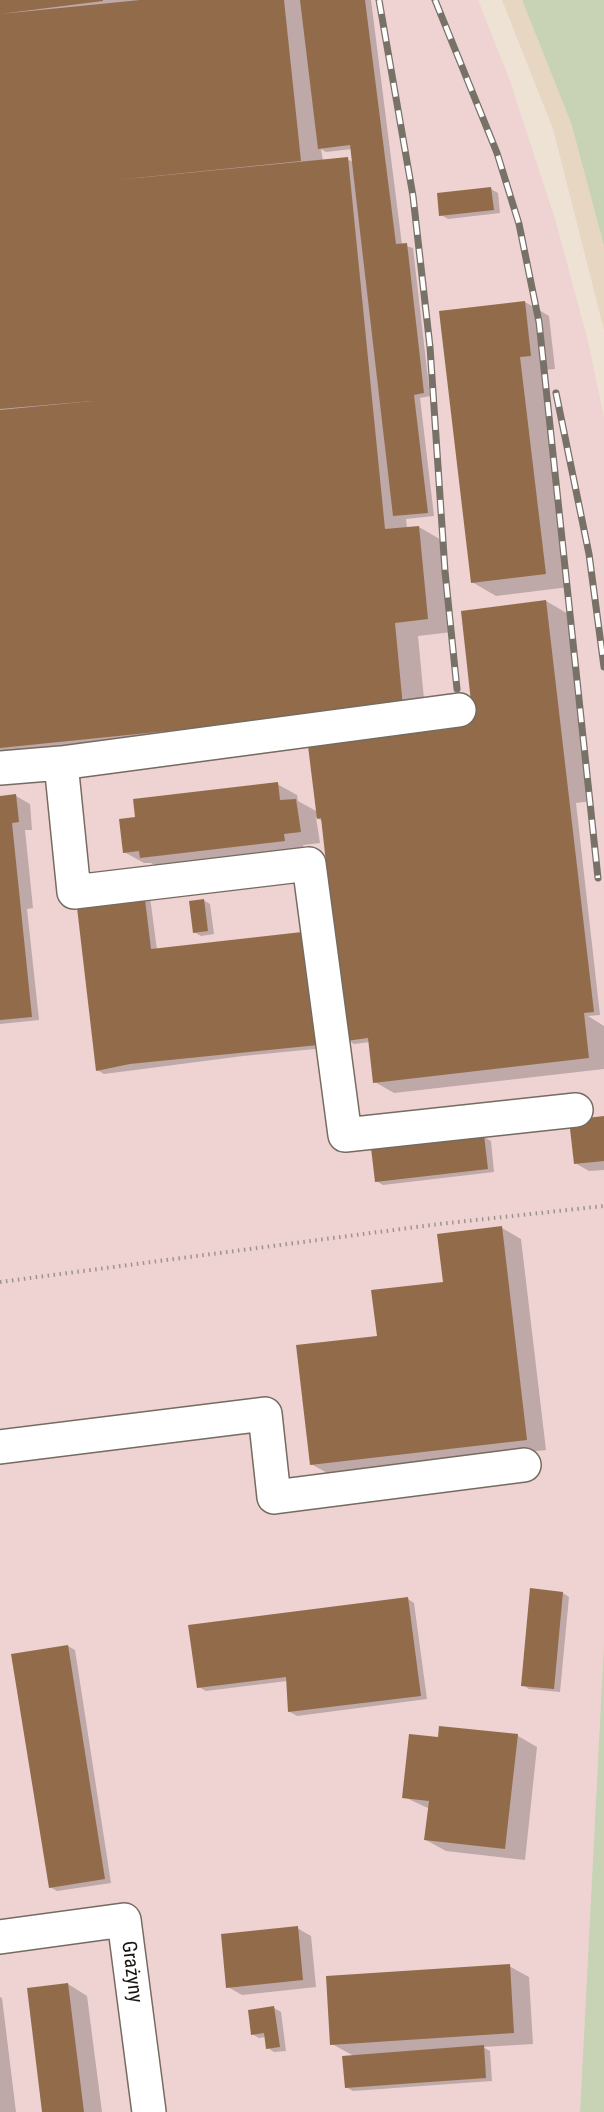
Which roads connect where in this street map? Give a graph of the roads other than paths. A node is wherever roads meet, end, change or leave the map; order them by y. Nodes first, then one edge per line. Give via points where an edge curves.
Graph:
1 (459, 710) dead end
2 (61, 763) junction
3 (0, 768) edge
4 (576, 1110) dead end
5 (0, 1447) edge
6 (524, 1465) dead end
7 (0, 1937) edge
8 (149, 2112) edge

1 - 2 lane
2 - 3 lane
2 - 4 lane via 74,892 309,864 345,1135
5 - 6 lane via 265,1414 274,1497
7 - 8 lane, Grażyny via 124,1920

